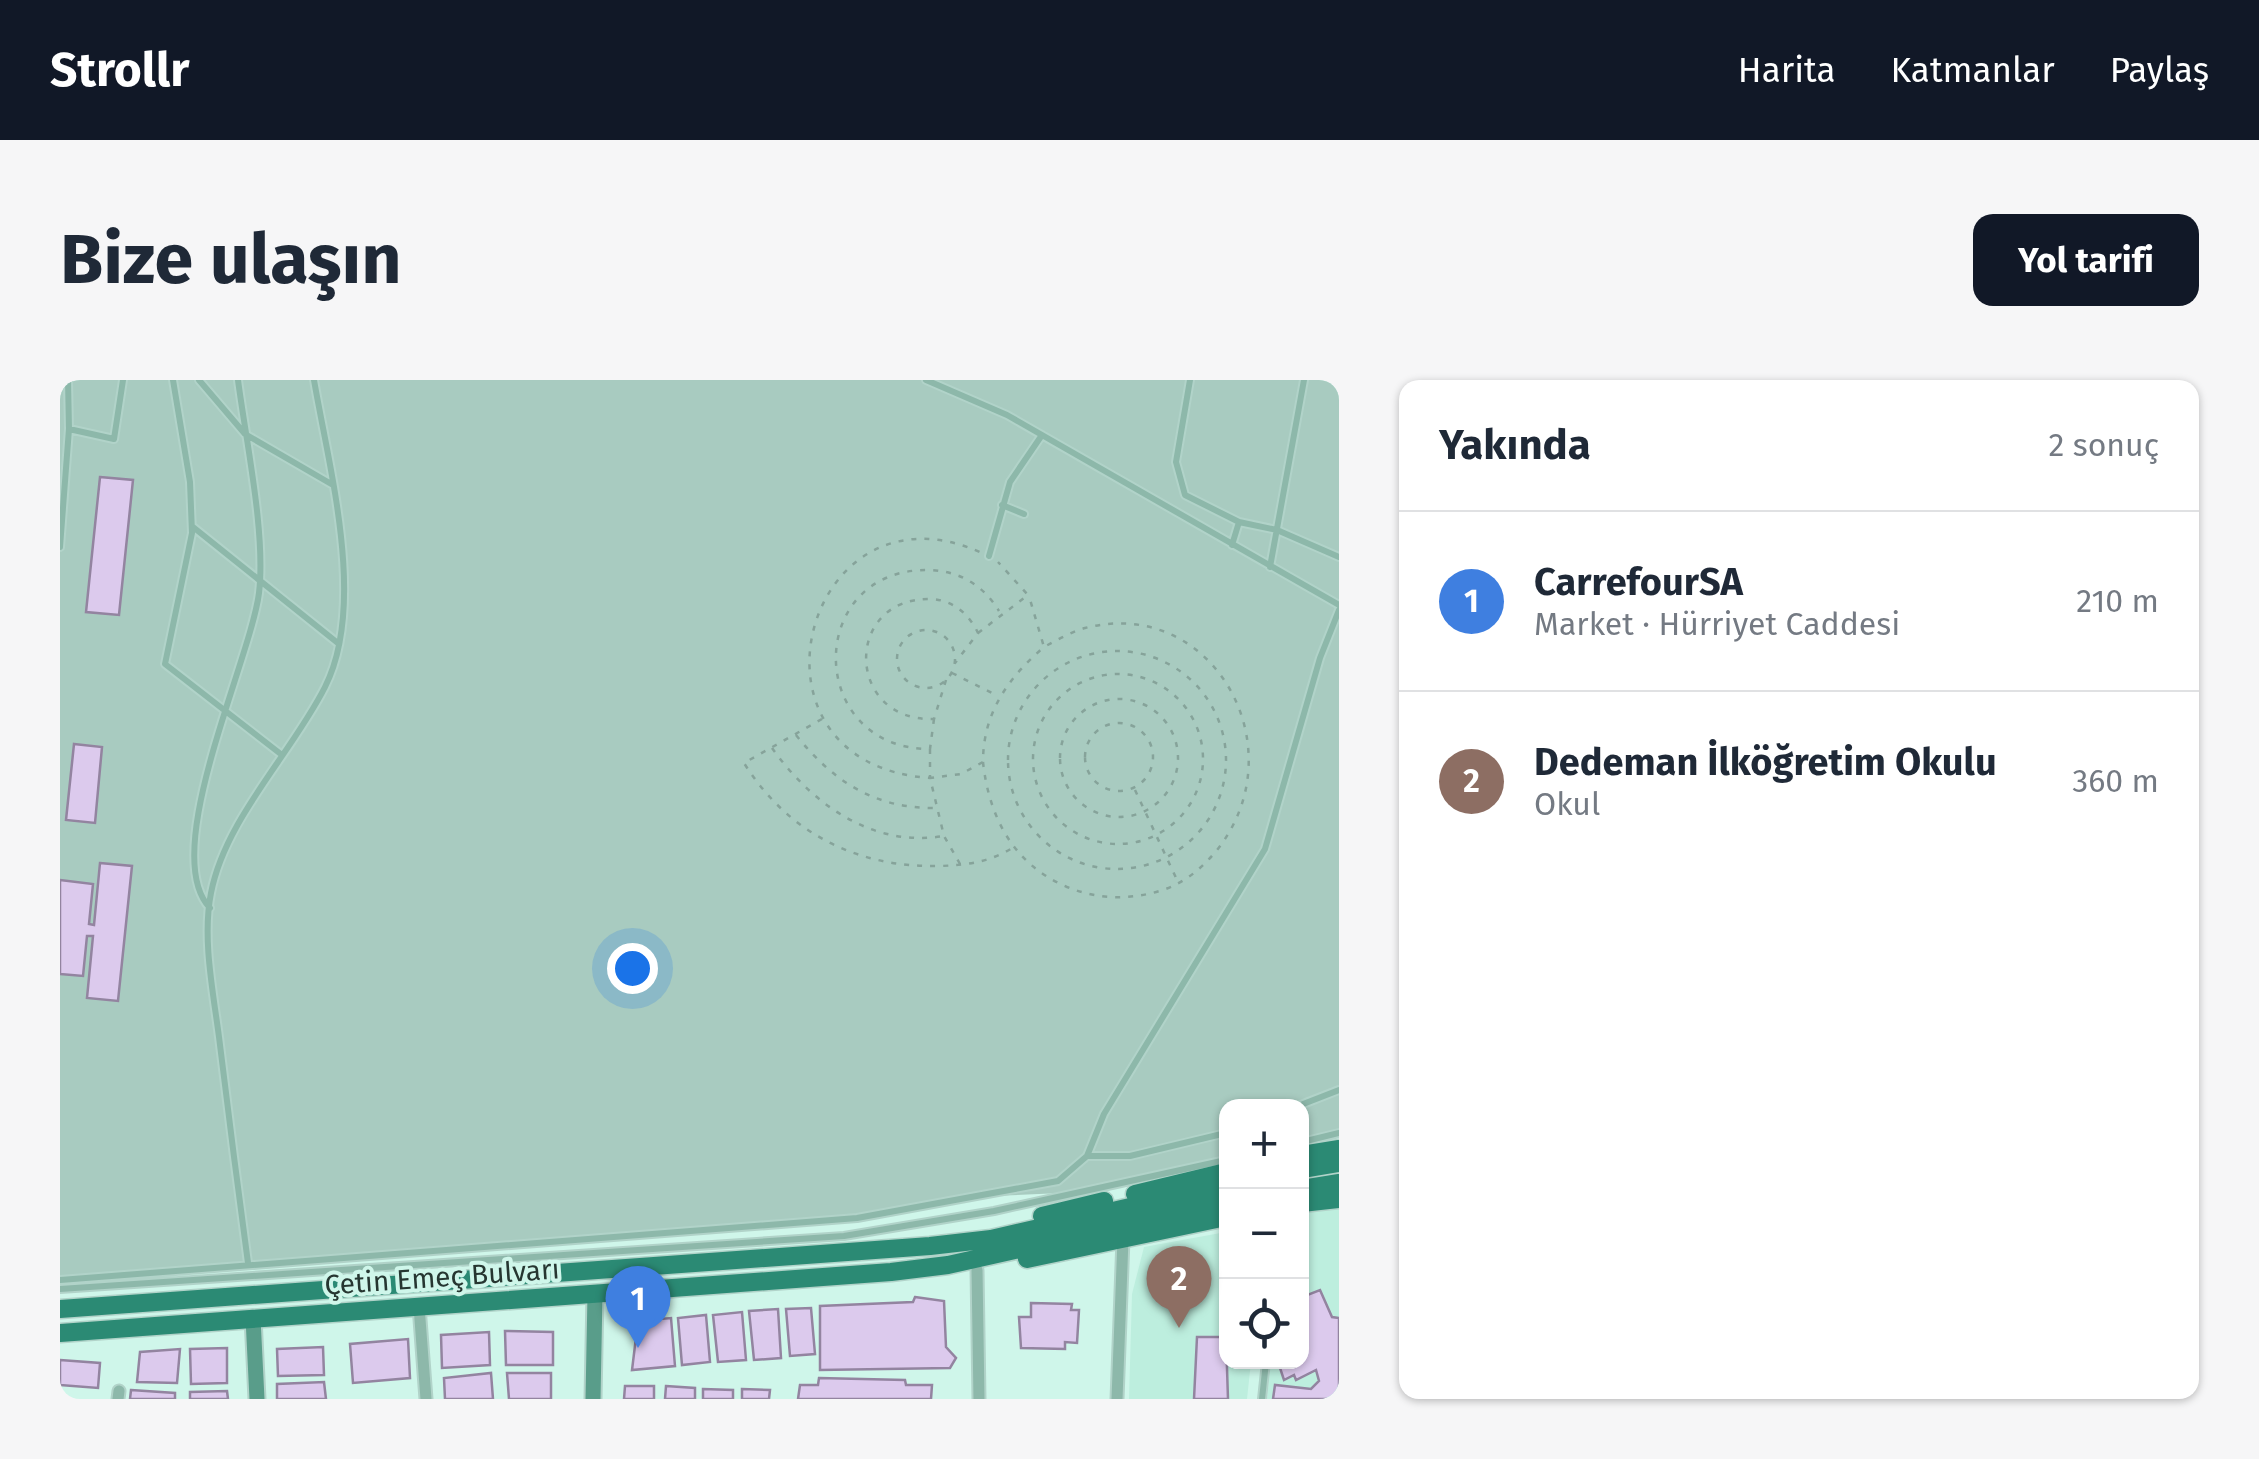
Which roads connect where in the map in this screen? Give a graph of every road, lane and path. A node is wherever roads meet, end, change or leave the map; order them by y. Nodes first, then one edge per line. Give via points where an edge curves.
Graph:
1 (68, 380) edge
2 (123, 380) edge
3 (172, 380) edge
4 (199, 380) edge
5 (238, 380) edge
6 (314, 380) edge
7 (926, 380) edge
8 (1190, 380) edge
9 (1304, 380) edge
10 (70, 430) junction
11 (245, 434) junction
12 (1042, 435) junction
13 (332, 485) junction
14 (1002, 504) junction
15 (1024, 514) dead end
16 (1239, 522) junction
17 (192, 526) junction
18 (1277, 530) junction
19 (992, 544) junction
20 (1232, 545) junction
21 (60, 547) edge
22 (1001, 550) dead end
23 (989, 556) junction
24 (1339, 557) edge
25 (1270, 567) junction
26 (258, 582) junction
27 (1028, 595) junction
28 (1339, 607) edge
29 (1001, 614) junction
30 (978, 633) junction
31 (339, 644) junction
32 (1044, 647) junction
33 (955, 663) junction
34 (951, 673) junction
35 (946, 680) junction
36 (1000, 697) junction
37 (224, 710) junction
38 (823, 718) junction
39 (934, 718) junction
40 (796, 734) junction
41 (771, 747) junction
42 (930, 749) junction
43 (282, 756) junction
44 (983, 762) junction
45 (930, 778) junction
46 (1134, 788) junction
47 (935, 808) junction
48 (1145, 811) junction
49 (1156, 834) junction
50 (944, 836) junction
51 (1014, 847) junction
52 (1166, 857) junction
53 (960, 866) junction
54 (1179, 884) junction
55 (211, 909) junction
56 (1339, 1090) edge
57 (1309, 1102) edge
58 (1339, 1133) edge
59 (1219, 1134) edge
60 (1309, 1140) edge
61 (1339, 1149) edge
62 (1309, 1154) edge
63 (1087, 1156) junction
64 (1219, 1162) edge
65 (1339, 1163) edge
66 (1309, 1168) edge
67 (1219, 1174) edge
68 (1339, 1183) edge
69 (1219, 1188) edge
70 (1309, 1188) edge
71 (1339, 1199) edge
72 (1309, 1202) edge
73 (1219, 1206) edge
74 (1219, 1219) edge
75 (1124, 1239) junction
76 (930, 1246) junction
77 (248, 1263) junction
78 (948, 1265) junction
79 (977, 1270) junction
80 (60, 1280) edge
81 (60, 1290) edge
82 (595, 1294) junction
83 (252, 1295) junction
84 (420, 1306) junction
85 (60, 1309) edge
86 (253, 1318) junction
87 (60, 1333) edge
88 (1265, 1369) edge
89 (257, 1399) edge
90 (426, 1399) edge
91 (593, 1399) edge
92 (979, 1399) edge
93 (1116, 1399) edge
94 (1262, 1399) edge

1 - 10 lane
2 - 10 lane via 114,439
3 - 17 lane
4 - 11 lane
5 - 11 lane
6 - 13 lane
7 - 12 lane
8 - 16 lane via 1176,462 1185,494
9 - 18 lane
10 - 21 lane
11 - 13 lane
11 - 26 lane
12 - 14 lane
12 - 20 lane
13 - 31 lane via 343,618
14 - 15 lane
14 - 19 lane
16 - 18 lane
16 - 20 lane
17 - 26 lane
17 - 37 lane via 166,664
18 - 24 lane
18 - 25 lane
19 - 22 lane
19 - 23 lane
20 - 25 lane
23 - 27 path
23 - 38 path via 922,538 877,549 842,574 816,610 806,655
25 - 28 lane
26 - 31 lane
26 - 37 lane
27 - 29 path
27 - 32 path
28 - 63 lane via 1266,849 1112,1099
29 - 30 path
29 - 42 path via 988,594 962,576 928,570 876,584 843,621 835,667 853,713 890,742
30 - 33 path
30 - 39 path via 958,608 936,599 892,608 870,634 866,657 875,692 897,712
31 - 43 lane via 326,686
32 - 36 path
32 - 54 path via 1109,625 1164,633 1200,654 1240,703 1250,757 1244,807 1205,864
33 - 34 path
33 - 35 path via 950,641 934,630 914,632 900,645 896,664 906,681 924,689
34 - 35 path
34 - 36 path
35 - 39 path
36 - 44 path via 986,730
37 - 43 lane
37 - 55 lane via 192,873 197,894
38 - 40 path
38 - 45 path via 860,758
39 - 42 path
40 - 41 path
40 - 47 path via 826,770 867,796
41 - 50 path via 806,792 854,822 881,833
41 - 53 path via 744,762 784,812 830,845 890,864
42 - 45 path
43 - 55 lane via 236,830 211,892
44 - 45 path via 961,774
44 - 51 path via 998,826
45 - 47 path
46 - 46 path via 1112,792 1087,771 1085,749 1108,724 1131,725 1148,739 1154,761
46 - 48 path
47 - 50 path
48 - 48 path via 1105,816 1069,791 1060,748 1072,721 1093,704 1134,700 1158,713 1174,736 1176,776
48 - 49 path
49 - 49 path via 1121,844 1087,838 1058,820 1039,791 1032,758 1040,724 1075,685 1110,674 1147,678 1189,712 1202,747 1199,783 1181,815
49 - 52 path
50 - 53 path
51 - 53 path
51 - 54 path via 1058,883 1097,896 1139,896
52 - 52 path via 1138,868 1092,866 1052,848 1022,814 1008,772 1013,727 1035,688 1072,660 1141,653 1183,672 1214,707 1227,752 1220,798 1196,836
52 - 54 path
55 - 77 lane via 210,966
56 - 57 lane
58 - 60 lane
59 - 63 lane via 1130,1156
61 - 62 main road
63 - 77 lane via 1058,1181 857,1218
64 - 81 lane via 844,1236
65 - 66 main road
67 - 76 main road, Çetin Emeç Bulvarı
68 - 70 main road
69 - 76 main road, Çetin Emeç Bulvarı via 991,1239
71 - 72 main road
73 - 78 main road, Çetin Emeç Bulvarı
74 - 75 main road, Çetin Emeç Bulvarı
75 - 79 main road, Çetin Emeç Bulvarı
75 - 93 street
76 - 83 main road, Çetin Emeç Bulvarı
77 - 80 lane
78 - 79 main road, Çetin Emeç Bulvarı
78 - 82 main road, Çetin Emeç Bulvarı
79 - 92 street
82 - 84 main road, Çetin Emeç Bulvarı
82 - 91 street
83 - 85 main road, Çetin Emeç Bulvarı
83 - 86 main road
84 - 86 main road, Çetin Emeç Bulvarı
84 - 90 street
86 - 87 main road, Çetin Emeç Bulvarı
86 - 89 street
88 - 94 lane

